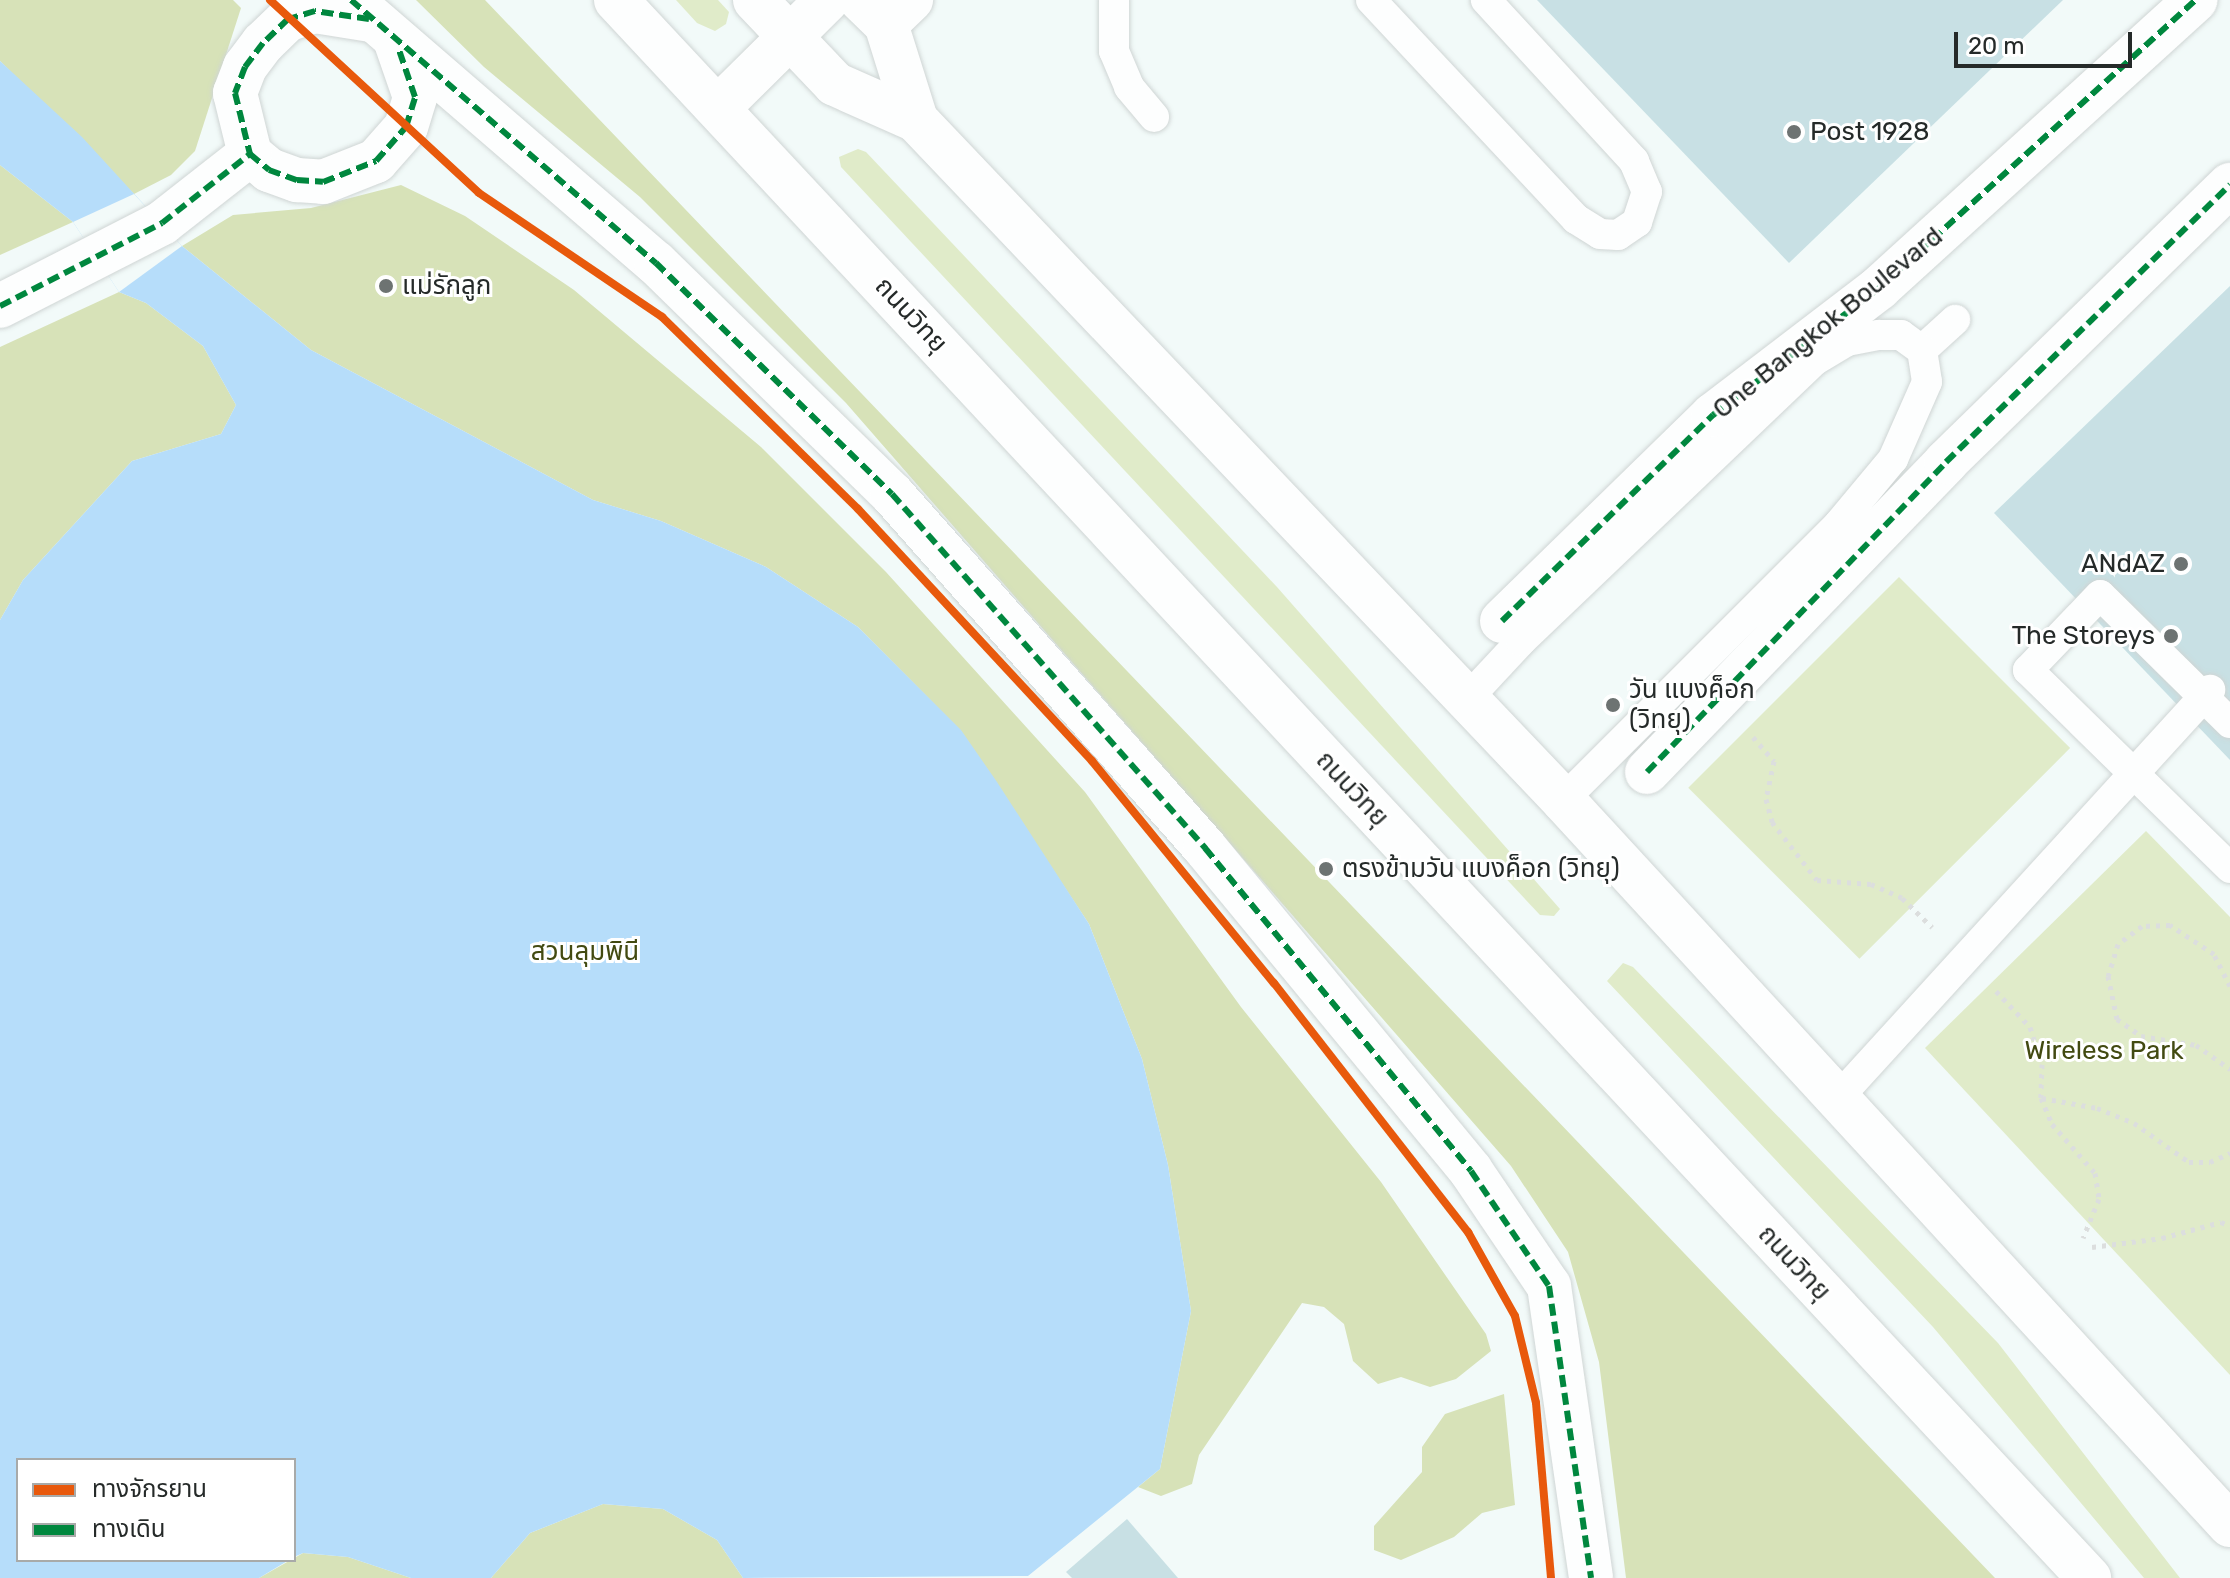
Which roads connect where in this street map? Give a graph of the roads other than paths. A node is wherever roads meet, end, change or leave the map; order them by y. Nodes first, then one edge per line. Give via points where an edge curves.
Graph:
1 (616, 0) edge
2 (755, 0) edge
3 (827, 0) edge
4 (1114, 0) edge
5 (1371, 0) edge
6 (1486, 0) edge
7 (2195, 0) edge
8 (886, 8) edge
9 (372, 20) edge
10 (790, 36) junction
11 (718, 108) junction
12 (1154, 117) dead end
13 (916, 120) junction
14 (250, 154) junction
15 (2230, 185) edge
16 (0, 306) edge
17 (1955, 320) dead end
18 (1922, 350) junction
19 (1502, 621) dead end
20 (2207, 694) junction
21 (1467, 699) junction
22 (2230, 723) edge
23 (1647, 772) dead end
24 (2134, 774) junction
25 (1563, 800) junction
26 (2230, 868) edge
27 (1837, 1099) junction
28 (2230, 1525) edge
29 (1591, 1578) edge
30 (2089, 1578) edge

1 - 11 main road, ถนนวิทยุ
2 - 10 main road
3 - 10 main road
4 - 12 lane via 1114,51 1129,87
5 - 6 lane via 1576,219 1600,234 1618,235 1637,222 1647,192 1634,161
7 - 19 main road, One Bangkok Boulevard via 1879,288 1713,415
8 - 13 main road
9 - 14 main road via 315,11 288,19 263,43 235,93
9 - 14 main road via 415,97 410,121 394,147 352,173 323,182 269,170
9 - 29 main road via 656,263 892,494 1205,848 1471,1171 1549,1286
10 - 11 main road
10 - 13 main road via 835,84
11 - 30 main road, ถนนวิทยุ
13 - 21 main road
14 - 16 main road via 162,223
15 - 23 main road via 1946,462
17 - 18 lane
18 - 21 lane via 1901,335 1879,335 1847,341 1814,361
18 - 25 lane via 1927,382 1893,459 1838,525
20 - 22 lane
20 - 24 lane
20 - 24 lane via 2100,595 2028,670
21 - 25 main road
24 - 26 lane
24 - 27 lane
25 - 27 main road
27 - 28 main road

